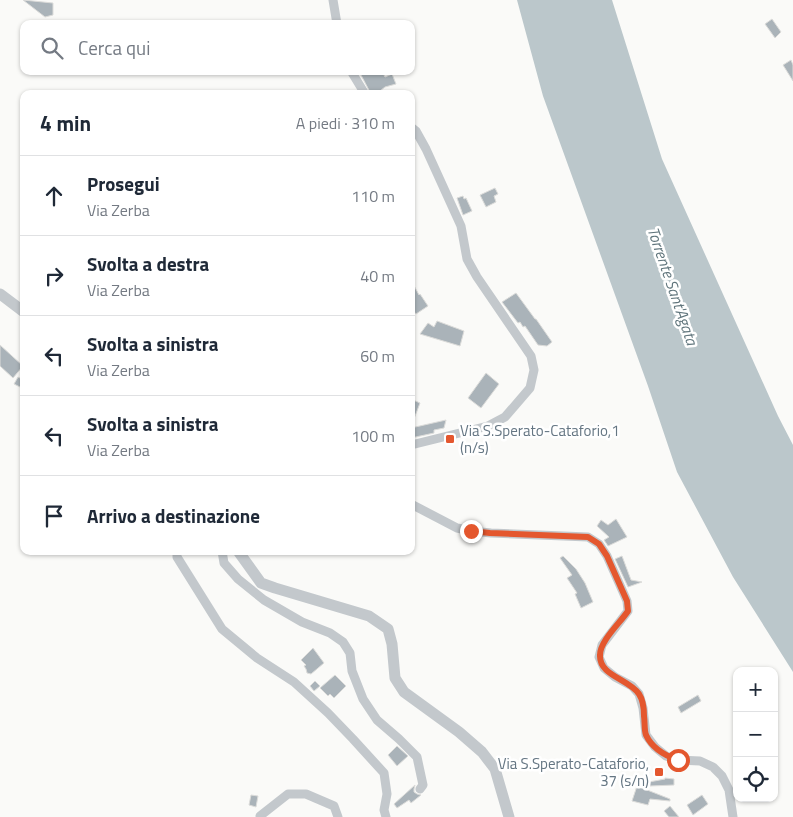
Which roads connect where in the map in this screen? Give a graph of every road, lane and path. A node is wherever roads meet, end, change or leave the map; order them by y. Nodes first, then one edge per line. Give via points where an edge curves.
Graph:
1 (333, 0) edge
2 (336, 20) edge
3 (353, 75) edge
4 (363, 90) edge
5 (415, 130) edge
6 (0, 294) edge
7 (20, 309) edge
8 (415, 445) edge
9 (415, 506) edge
10 (177, 555) edge
11 (223, 555) edge
12 (241, 555) edge
13 (420, 789) dead end
14 (260, 816) dead end
15 (338, 817) edge
16 (386, 817) edge
17 (509, 817) edge
18 (733, 817) edge

1 - 2 street
3 - 4 street
5 - 8 street via 462,226 467,259 531,356 534,370 530,388 505,417 488,426
6 - 7 street
9 - 18 street via 457,528 471,531 588,537 599,544 627,601 628,611 602,645 599,657 604,668 639,694 644,708 646,735 655,747 678,760 700,761 713,766 722,776 729,790
10 - 16 street via 222,629 257,658 294,682 384,773
11 - 13 street via 224,563 238,579 264,600 343,642 350,653 352,672 363,699 377,720 417,757 423,785
12 - 17 street via 261,583 370,616 388,629 395,678 404,692 482,752 495,769
14 - 15 street via 288,794 306,794 334,806

